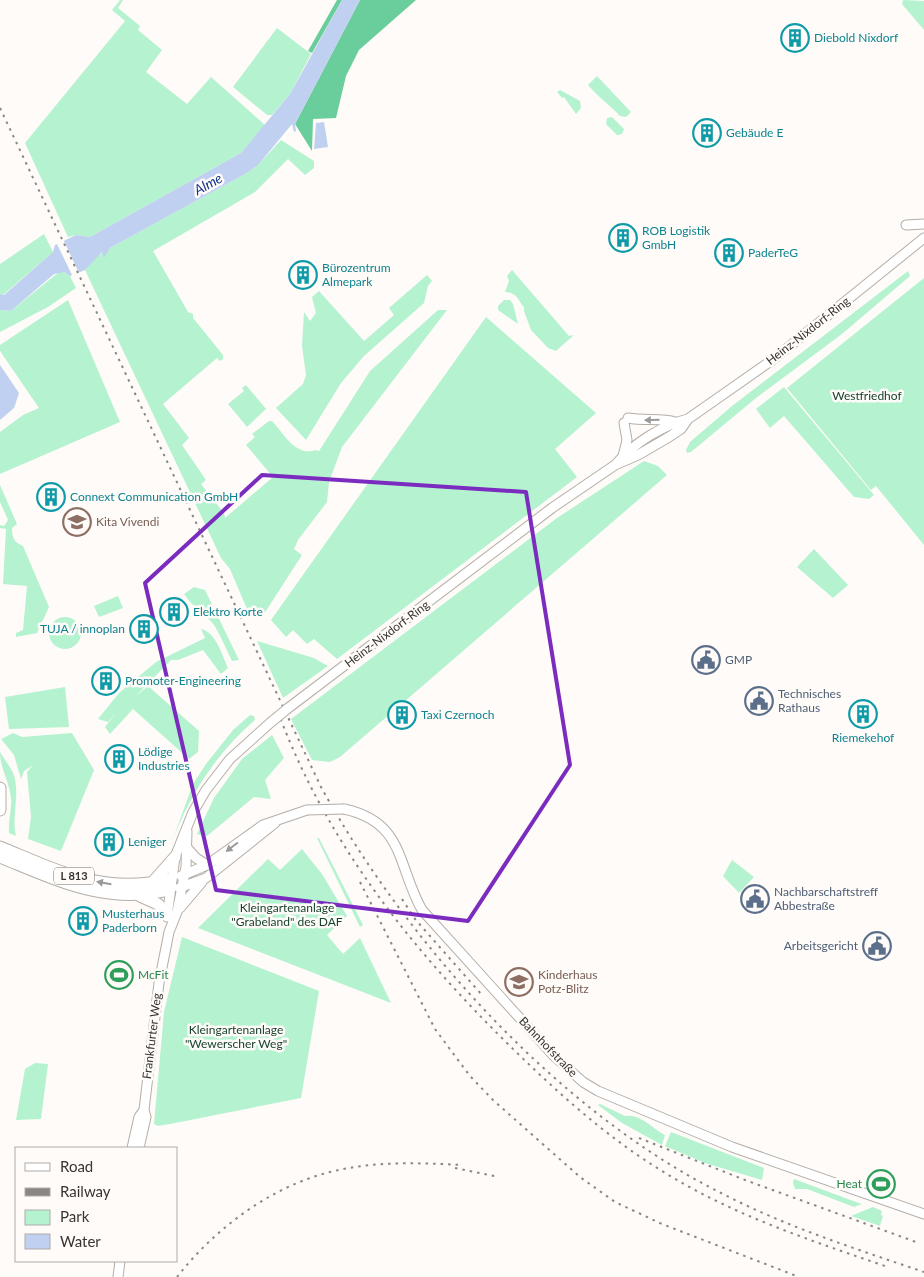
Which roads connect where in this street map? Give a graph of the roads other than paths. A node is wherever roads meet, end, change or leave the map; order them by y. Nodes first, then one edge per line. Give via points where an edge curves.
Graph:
1 (924, 224) edge
2 (906, 225) dead end
3 (924, 238) edge
4 (688, 419) junction
5 (675, 422) junction
6 (623, 456) junction
7 (615, 465) junction
8 (0, 788) edge
9 (0, 810) edge
10 (281, 818) junction
11 (187, 831) junction
12 (0, 847) edge
13 (188, 849) junction
14 (0, 857) edge
15 (175, 857) junction
16 (207, 865) junction
17 (0, 866) edge
18 (41, 874) junction
19 (185, 874) junction
20 (206, 878) junction
21 (152, 883) junction
22 (170, 884) junction
23 (182, 887) junction
24 (140, 896) junction
25 (172, 914) junction
26 (144, 1110) junction
27 (132, 1147) edge
28 (139, 1147) edge
29 (924, 1214) edge
30 (120, 1262) edge
31 (118, 1277) edge

1 - 2 main road
3 - 4 main road, Heinz-Nixdorf-Ring via 775,358
4 - 5 main road, Heinz-Nixdorf-Ring
4 - 7 main road, Heinz-Nixdorf-Ring via 680,429 653,447
5 - 6 main road, Heinz-Nixdorf-Ring
5 -> 6 main road via 665,419 626,420 627,440
6 - 7 main road, Heinz-Nixdorf-Ring
7 - 11 main road, Heinz-Nixdorf-Ring, bridge via 552,508 246,742 218,774 193,812
8 - 9 highway
10 -> 16 main road, Bahnhofstraße via 256,829
10 - 20 main road, Bahnhofstraße
10 - 29 main road, Bahnhofstraße, bridge via 307,810 344,809 368,817 388,834 400,853 422,910 554,1056 583,1082 632,1107 732,1147
11 - 13 main road, Heinz-Nixdorf-Ring
11 - 15 main road, Heinz-Nixdorf-Ring
21 -> 12 highway, L 813 via 131,886 96,882
13 - 16 main road
13 - 19 main road, Heinz-Nixdorf-Ring
14 - 18 highway, L 813
15 - 21 highway
15 - 22 main road, Heinz-Nixdorf-Ring
16 - 19 main road, Bahnhofstraße
17 - 18 highway
18 - 24 highway, L 813 via 95,892
19 - 22 main road, Bahnhofstraße
19 - 23 main road, Heinz-Nixdorf-Ring
20 - 23 main road, Bahnhofstraße
20 - 25 main road
21 - 22 highway, L 813
22 - 23 main road, Bahnhofstraße
22 - 24 highway, L 813
22 - 25 main road, Frankfurter Weg
23 - 25 main road, Frankfurter Weg
24 - 25 highway
25 - 26 main road, Frankfurter Weg via 152,1032
26 - 27 main road, Frankfurter Weg via 139,1116
26 - 28 main road, Frankfurter Weg via 146,1117
30 - 31 main road

